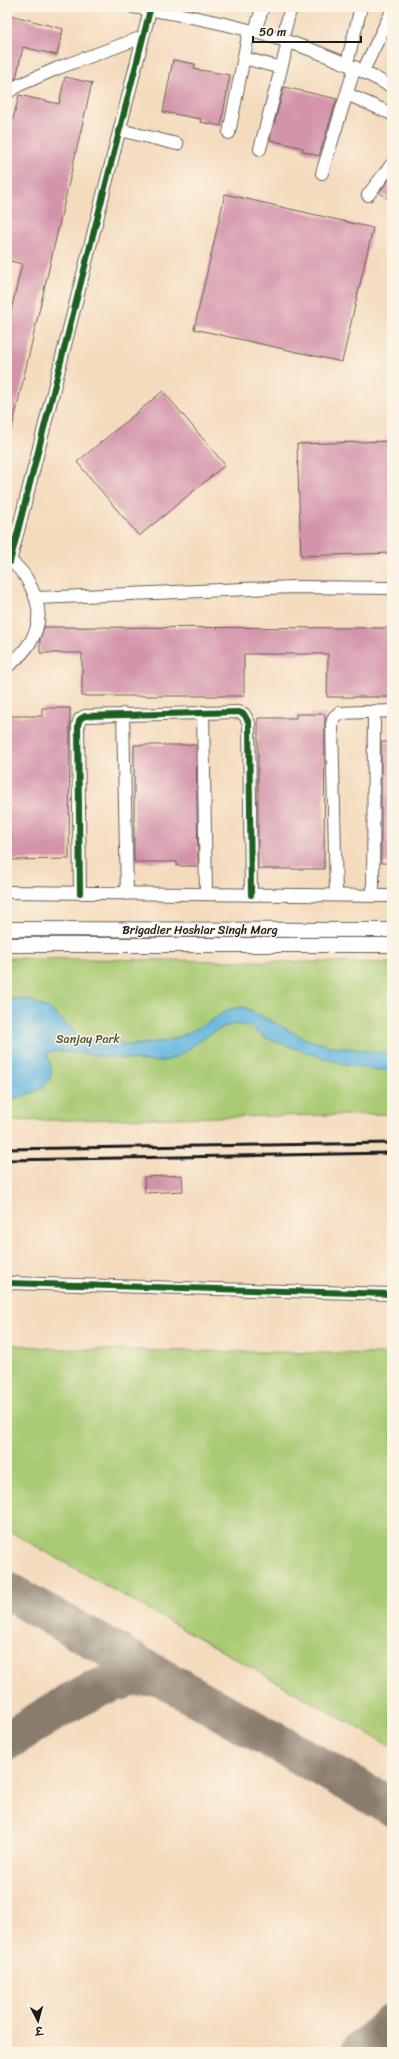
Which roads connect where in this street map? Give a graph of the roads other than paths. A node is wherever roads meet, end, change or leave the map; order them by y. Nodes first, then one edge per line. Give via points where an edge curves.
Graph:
1 (133, 7) edge
2 (263, 7) edge
3 (291, 7) edge
4 (361, 7) edge
5 (150, 10) junction
6 (392, 11) edge
7 (252, 32) junction
8 (144, 38) junction
9 (285, 41) junction
10 (244, 58) junction
11 (355, 67) junction
12 (281, 68) junction
13 (392, 87) edge
14 (7, 93) edge
15 (347, 94) junction
16 (392, 114) edge
17 (120, 130) junction
18 (229, 133) dead end
19 (177, 144) dead end
20 (260, 149) dead end
21 (392, 164) edge
22 (322, 173) dead end
23 (368, 195) dead end
24 (9, 561) edge
25 (392, 588) edge
26 (37, 598) junction
27 (7, 667) edge
28 (374, 711) junction
29 (392, 711) edge
30 (203, 712) junction
31 (123, 714) junction
32 (7, 892) edge
33 (80, 893) junction
34 (127, 894) junction
35 (206, 894) junction
36 (251, 895) junction
37 (336, 895) junction
38 (373, 896) junction
39 (392, 896) edge
40 (7, 929) edge
41 (392, 930) edge
42 (7, 945) edge
43 (392, 946) edge
44 (7, 1283) edge
45 (392, 1294) edge

1 - 5 street
2 - 7 street
3 - 9 street
4 - 11 street
5 - 7 street
5 - 8 street
6 - 11 street
7 - 9 street
7 - 10 street
8 - 14 street via 58,68
8 - 17 street
9 - 11 street
9 - 12 street
10 - 12 street
10 - 18 street
11 - 13 street
11 - 15 street
12 - 20 street
15 - 16 street
15 - 22 street
17 - 19 street
17 - 24 street
21 - 23 street
24 - 26 street via 26,576
25 - 26 street via 292,587
26 - 27 street via 36,633 25,652
28 - 29 street
28 - 37 street via 339,713 334,717 332,724
28 - 38 street
30 - 31 street
30 - 35 street
30 - 36 street via 239,712 244,714 249,723
31 - 33 street via 85,716 80,718 78,724
31 - 34 street
32 - 33 street
33 - 34 street
34 - 35 street
35 - 36 street
36 - 37 street
37 - 38 street
38 - 39 street
40 - 41 street, Brigadier Hoshiar Singh Marg
42 - 43 street, Brigadier Hoshiar Singh Marg
44 - 45 street

